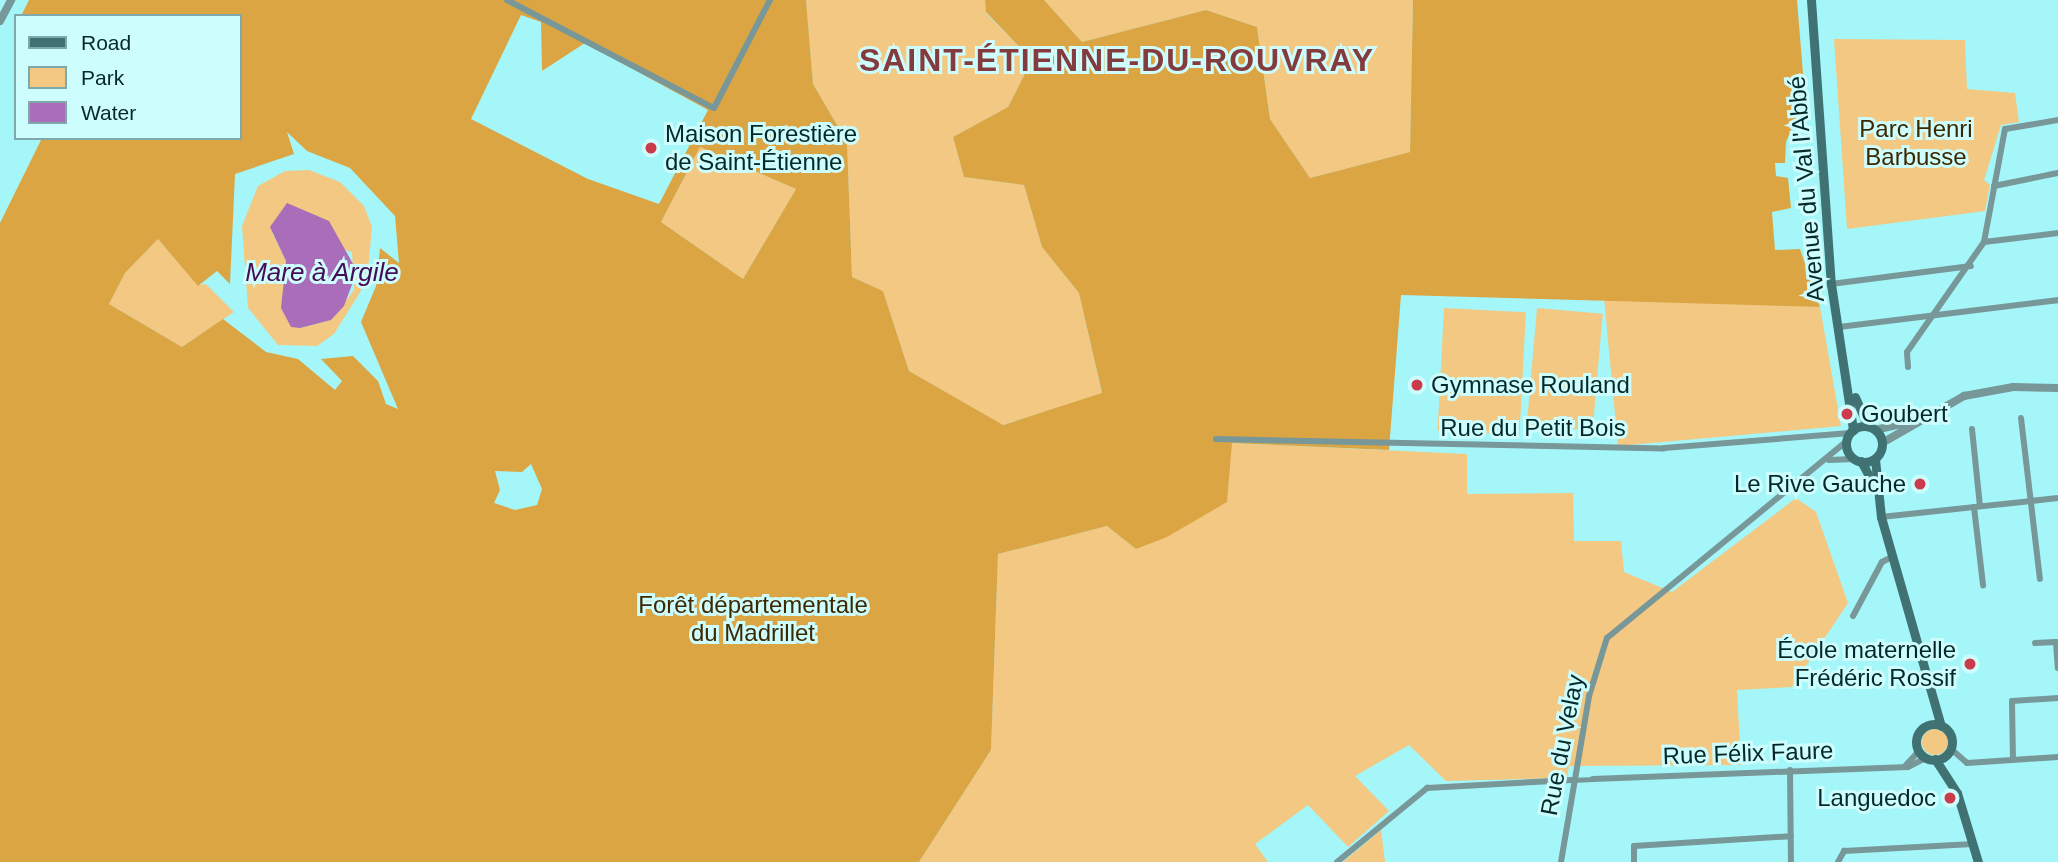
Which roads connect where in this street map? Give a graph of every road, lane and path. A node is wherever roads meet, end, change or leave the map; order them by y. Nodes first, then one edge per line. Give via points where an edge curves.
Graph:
1 (11, 0) edge
2 (507, 0) edge
3 (770, 0) edge
4 (1811, 0) edge
5 (0, 21) edge
6 (2058, 120) edge
7 (2058, 173) edge
8 (1994, 186) junction
9 (2058, 233) edge
10 (1984, 242) junction
11 (1971, 266) junction
12 (1831, 284) junction
13 (2058, 300) edge
14 (1936, 315) junction
15 (1839, 327) junction
16 (1908, 367) dead end
17 (1847, 374) junction
18 (2058, 388) edge
19 (2021, 418) dead end
20 (1909, 423) junction
21 (1872, 428) junction
22 (1972, 429) dead end
23 (1850, 435) junction
24 (1216, 439) dead end
25 (1882, 443) junction
26 (1875, 458) junction
27 (1858, 460) junction
28 (1827, 461) junction
29 (1873, 484) junction
30 (2058, 498) edge
31 (2030, 501) junction
32 (1977, 506) junction
33 (1881, 517) junction
34 (1892, 557) junction
35 (2040, 579) dead end
36 (1983, 585) dead end
37 (1853, 616) dead end
38 (2035, 643) dead end
39 (2058, 668) edge
40 (2058, 698) edge
41 (1931, 705) junction
42 (1926, 726) junction
43 (1941, 726) junction
44 (1950, 750) junction
45 (1927, 756) junction
46 (2058, 757) edge
47 (2013, 760) junction
48 (1790, 770) junction
49 (1948, 774) junction
50 (1593, 779) joint
51 (1572, 780) junction
52 (1791, 836) junction
53 (1973, 844) junction
54 (1337, 862) edge
55 (1561, 862) edge
56 (1634, 862) edge
57 (1791, 862) edge
58 (1838, 862) edge
59 (1978, 862) edge

1 - 5 street
2 - 3 street via 714,108
4 - 12 main road, Avenue du Val l'Abbé
6 - 8 street via 2006,129
7 - 8 street
8 - 10 street
9 - 10 street
10 - 11 street
11 - 12 street
11 - 14 street
12 - 15 main road, Avenue du Val l'Abbé
13 - 14 street
14 - 15 street
14 - 16 street via 1908,352
15 - 17 main road, Avenue du Val l'Abbé
17 - 21 main road, Avenue du Val l'Abbé
17 - 23 main road, Avenue du Val l'Abbé
18 - 20 street via 1991,389
19 - 31 street
20 - 21 street
20 - 25 street
21 - 23 main road
21 - 25 main road, Avenue du Val l'Abbé
22 - 32 street
23 - 24 street, Rue du Petit Bois via 1664,448
23 - 27 main road
23 - 28 street
25 - 26 main road
26 - 27 main road
26 - 29 main road
27 - 28 street
27 - 29 main road
28 - 51 street, Rue du Velay via 1607,638
29 - 33 main road
30 - 31 street
31 - 32 street
31 - 35 street
32 - 33 street
32 - 36 street
33 - 34 main road
34 - 37 street via 1882,562
34 - 41 main road
38 - 39 street via 2056,642
40 - 47 street via 2012,701
41 - 42 main road
41 - 43 main road
42 - 43 main road
42 - 45 main road via 1917,737
43 - 44 main road via 1951,736
44 - 45 main road
44 - 47 street via 1967,763
44 - 49 main road
45 - 48 street, Rue Félix Faure via 1906,765
45 - 49 main road
46 - 47 street
48 - 50 street, Rue Félix Faure
48 - 52 street
49 - 53 main road
50 - 51 street
51 - 54 street via 1427,788
51 - 55 street, Rue du Velay
52 - 56 street via 1634,846
52 - 57 street
53 - 58 street via 1844,851
53 - 59 main road

